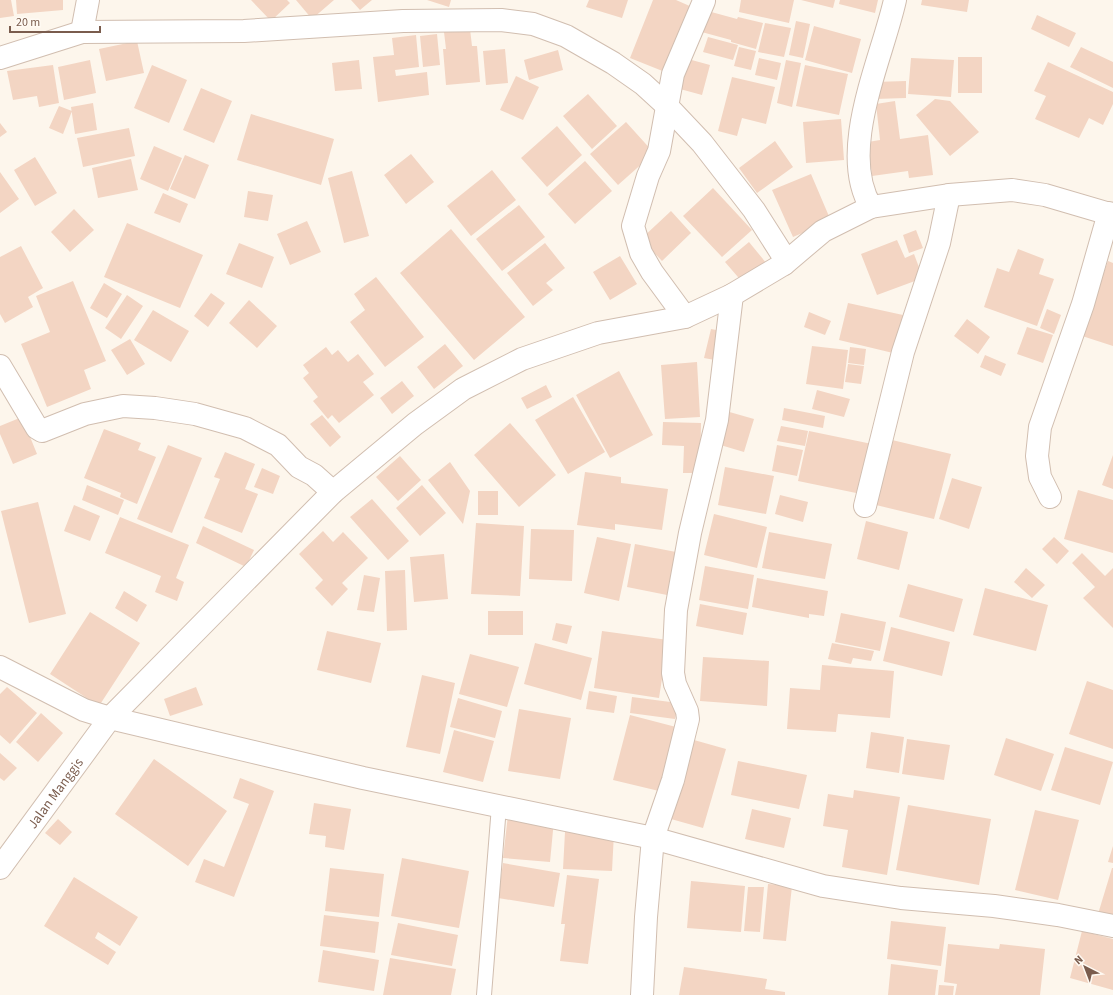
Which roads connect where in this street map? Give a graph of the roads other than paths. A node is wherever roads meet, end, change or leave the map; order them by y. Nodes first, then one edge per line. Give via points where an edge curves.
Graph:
1 (88, 0) edge
2 (895, 0) edge
3 (704, 1) dead end
4 (82, 32) junction
5 (0, 58) edge
6 (667, 106) junction
7 (949, 195) junction
8 (871, 207) junction
9 (1111, 214) edge
10 (784, 264) junction
11 (732, 295) junction
12 (685, 317) junction
13 (0, 366) edge
14 (333, 492) junction
15 (1050, 497) dead end
16 (865, 506) dead end
17 (0, 667) edge
18 (110, 718) junction
19 (499, 806) junction
20 (653, 838) junction
21 (0, 868) edge
22 (1113, 926) edge
23 (484, 995) edge
24 (642, 995) edge

1 - 4 street
2 - 8 street via 863,108 859,163 864,196
3 - 6 street via 673,74
4 - 5 street
4 - 6 street via 244,31 403,21 500,20 533,24 566,36 613,63 643,84
6 - 10 street via 702,143 754,210 782,254
6 - 12 street via 660,151 648,176 633,226 641,253
7 - 8 street, Jalan Manggis
7 - 9 street, Jalan Manggis via 1012,190 1045,195
7 - 16 street via 939,243 903,352
8 - 10 street, Jalan Manggis via 823,231
9 - 15 street via 1040,427 1037,456 1040,477
10 - 11 street, Jalan Manggis
11 - 12 street, Jalan Manggis
11 - 20 street via 717,420 690,532 676,618 673,673 688,719
12 - 14 street, Jalan Manggis via 598,333 522,359 463,389 415,424
13 - 14 street via 37,428 42,431 85,414 123,406 195,414 245,428 278,446 299,467 314,475
14 - 18 street, Jalan Manggis
17 - 18 street via 84,710
18 - 19 street via 363,778
18 - 21 street, Jalan Manggis
19 - 20 street
19 - 23 lane
20 - 22 street via 823,886 901,898 1001,907
20 - 24 street

